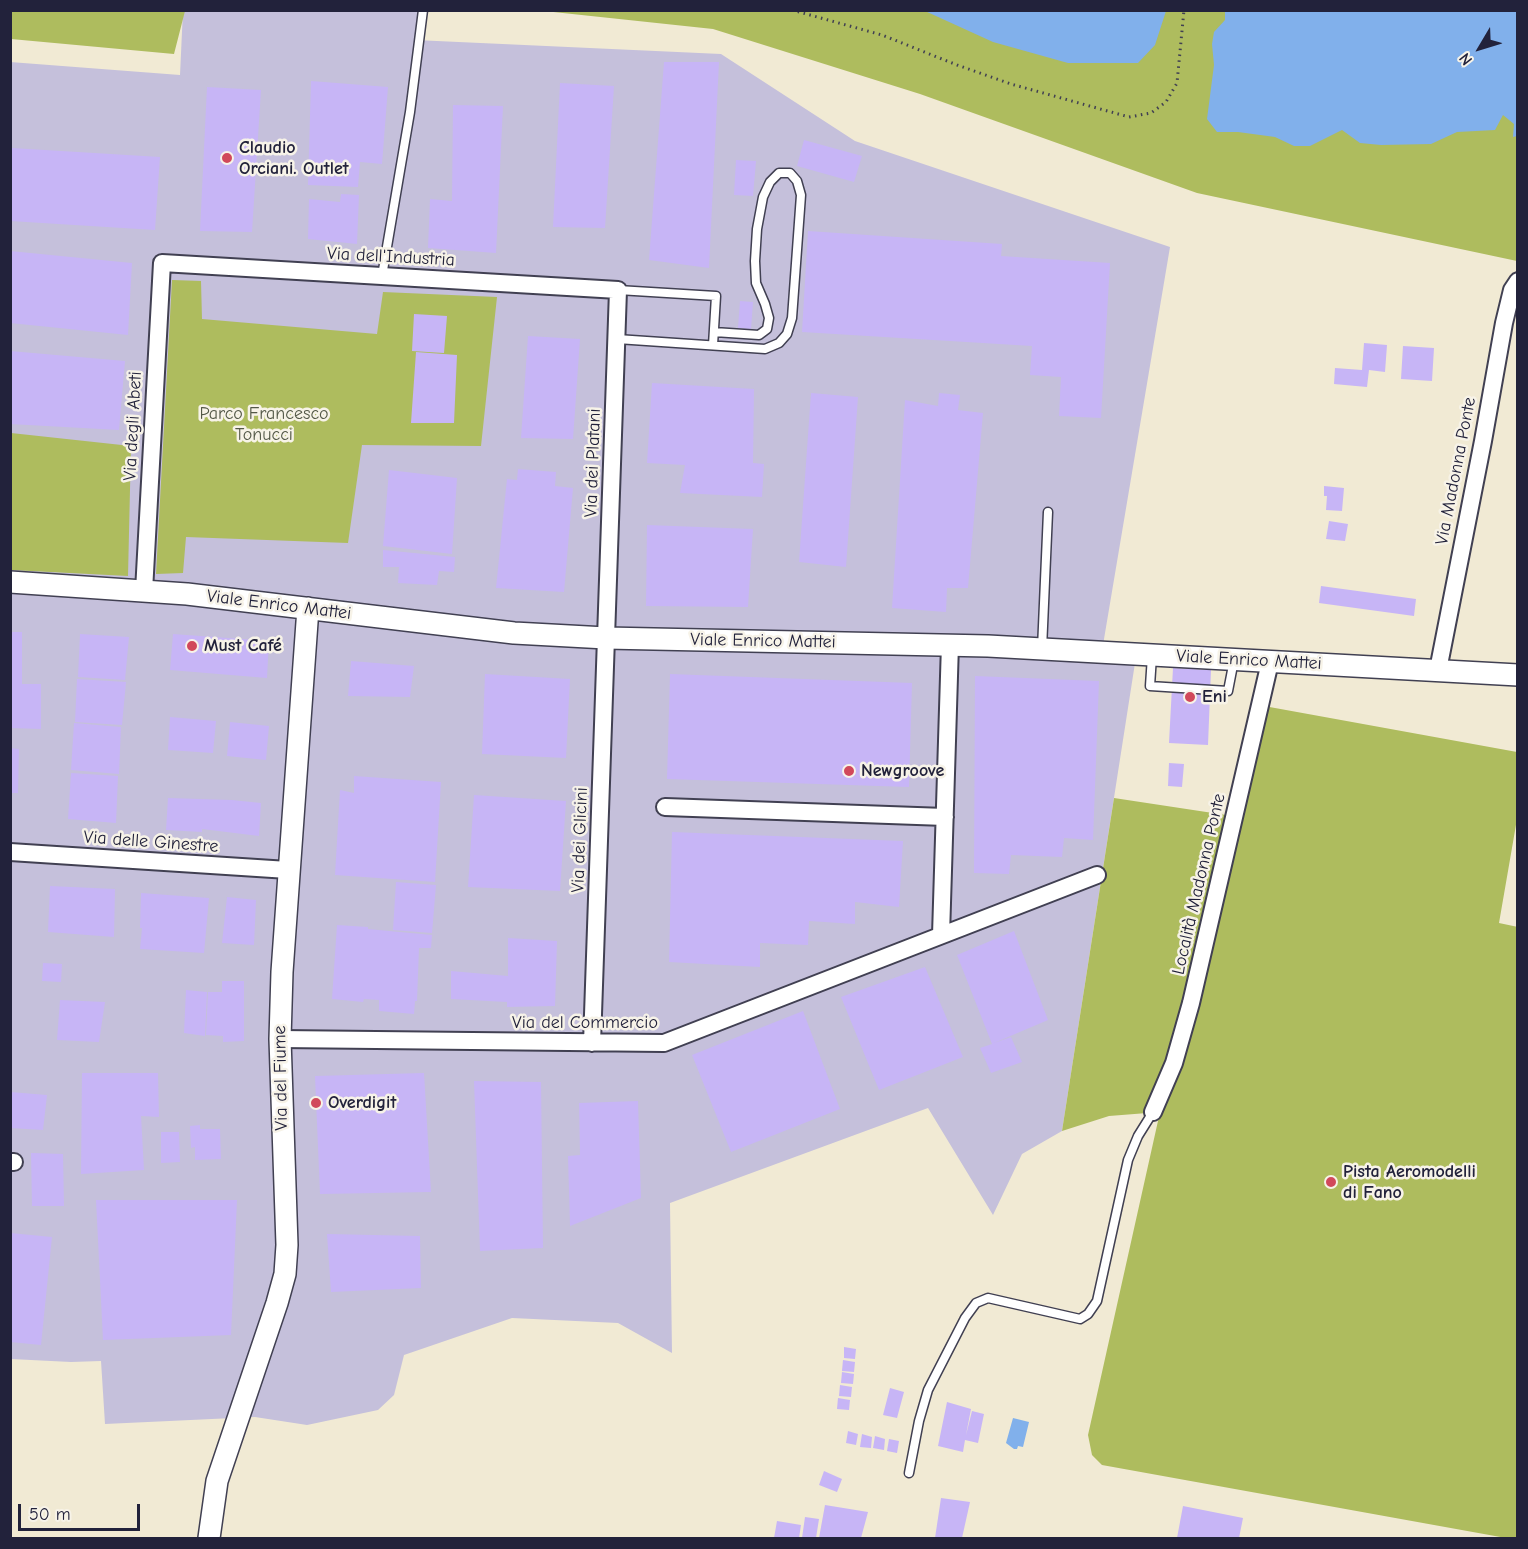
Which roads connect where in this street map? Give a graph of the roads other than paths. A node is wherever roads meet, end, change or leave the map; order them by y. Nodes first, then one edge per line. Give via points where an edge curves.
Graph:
1 (423, 10) edge
2 (162, 262) joint
3 (382, 276) junction
4 (1518, 281) edge
5 (618, 290) junction
6 (714, 332) junction
7 (617, 339) junction
8 (713, 345) junction
9 (1048, 512) dead end
10 (10, 582) edge
11 (144, 591) junction
12 (308, 608) junction
13 (606, 638) junction
14 (950, 645) junction
15 (1042, 649) junction
16 (1152, 655) junction
17 (1234, 660) junction
18 (1270, 662) junction
19 (1438, 670) junction
20 (1518, 675) edge
21 (665, 807) dead end
22 (945, 817) junction
23 (10, 852) edge
24 (288, 870) junction
25 (1097, 875) dead end
26 (941, 935) junction
27 (280, 1039) junction
28 (592, 1043) junction
29 (1153, 1112) joint
30 (909, 1473) dead end
31 (209, 1539) edge

1 - 3 lane
2 - 3 street, Via dell'Industria
2 - 11 street, Via degli Abeti
3 - 5 street, Via dell'Industria
4 - 19 street, Via Madonna Ponte via 1504,323
5 - 6 lane via 716,296
5 - 7 street, Via dei Platani
6 - 8 lane
6 - 8 lane via 759,335 767,329 769,318 756,283 757,229 770,182 779,173 789,173 797,181 801,195 792,318 787,334 779,344 765,349
7 - 8 lane
7 - 13 street, Via dei Platani
9 - 15 lane
10 - 11 street, Viale Enrico Mattei
11 - 12 street, Viale Enrico Mattei
12 - 13 street, Viale Enrico Mattei via 514,633
12 - 24 street, Via del Fiume
13 - 14 street, Viale Enrico Mattei
13 - 28 street, Via dei Glicini
14 - 15 street, Viale Enrico Mattei
14 - 22 street
15 - 16 street, Viale Enrico Mattei
16 - 17 street, Viale Enrico Mattei
16 - 17 lane via 1150,686 1228,691
17 - 18 street, Viale Enrico Mattei
18 - 19 street, Viale Enrico Mattei
18 - 29 street, Località Madonna Ponte via 1191,1004 1174,1063
19 - 20 street, Viale Enrico Mattei
21 - 22 street
22 - 26 street
23 - 24 street, Via delle Ginestre
24 - 27 street, Via del Fiume
25 - 26 street, Via del Commercio
26 - 28 street, Via del Commercio via 664,1043
27 - 28 street, Via del Commercio
27 - 31 street, Via del Fiume via 285,1274 217,1481
29 - 30 lane via 1128,1160 1097,1301 1080,1318 988,1298 976,1303 928,1390

